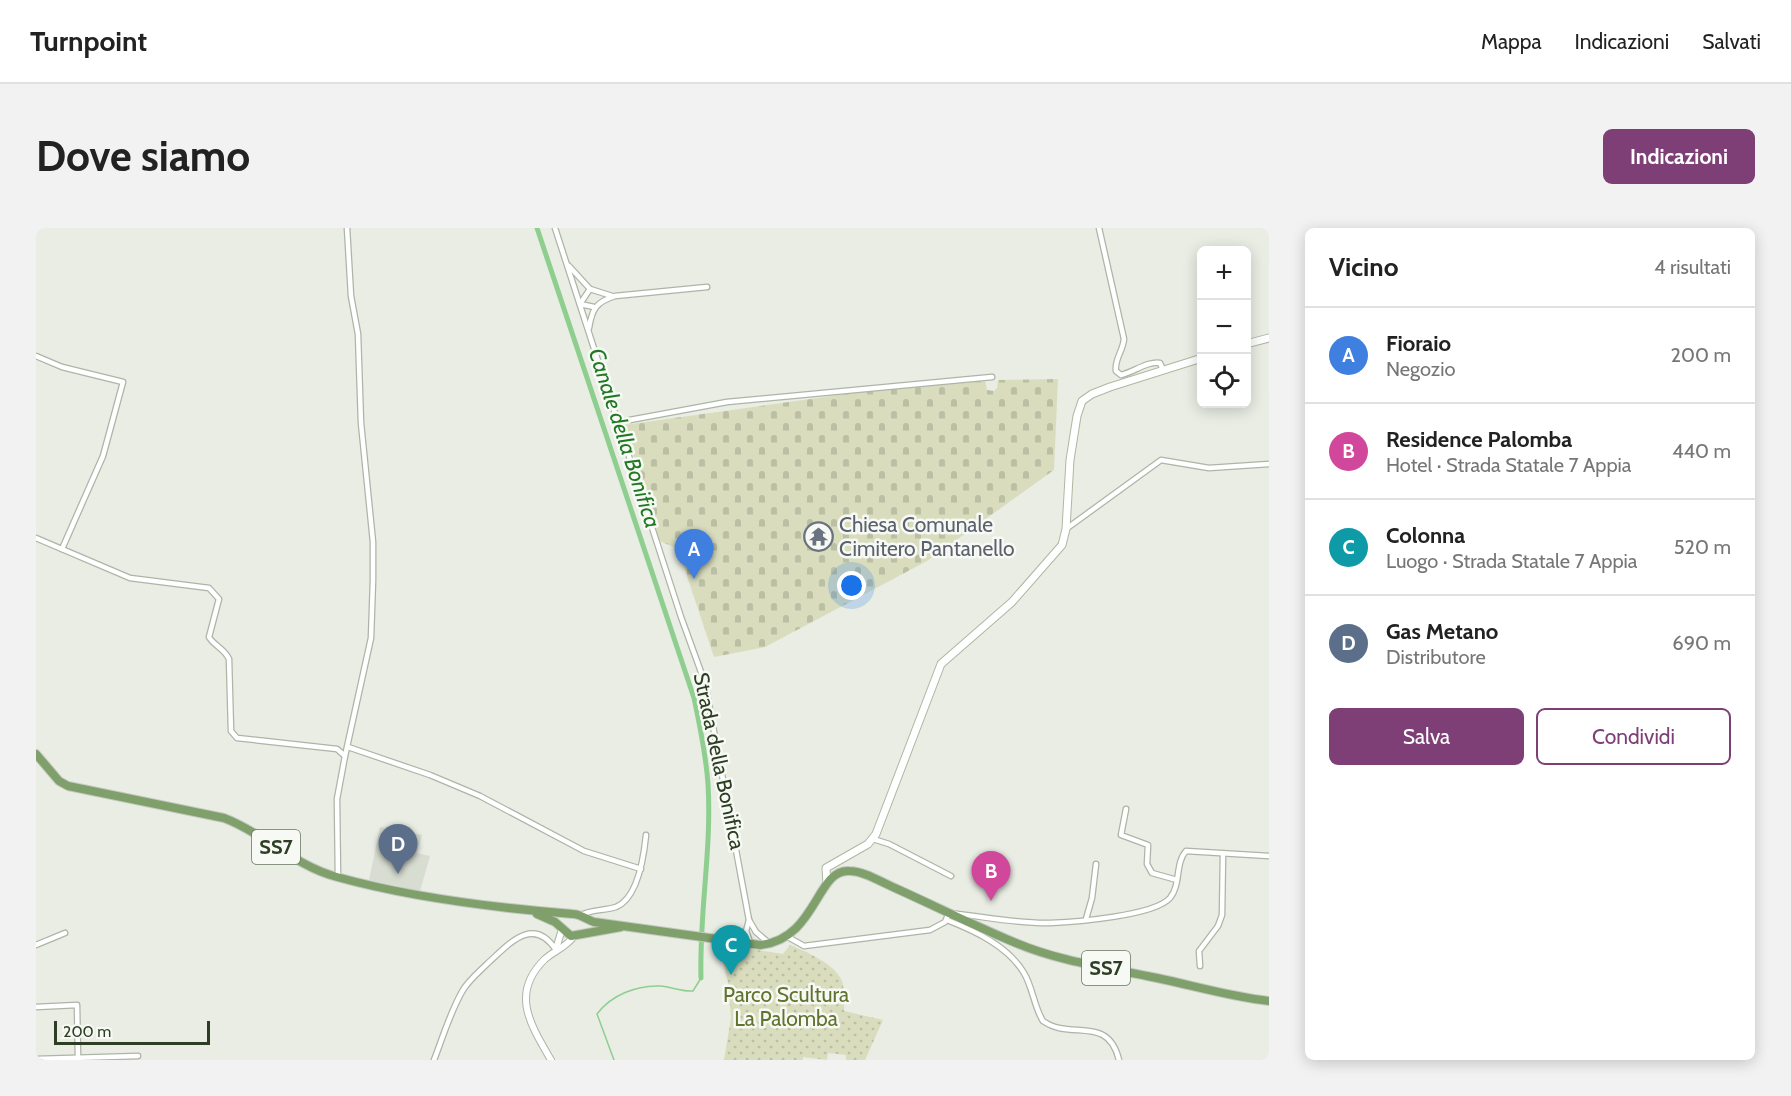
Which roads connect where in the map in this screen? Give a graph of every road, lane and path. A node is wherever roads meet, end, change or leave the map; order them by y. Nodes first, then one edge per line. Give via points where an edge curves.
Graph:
1 (347, 228) edge
2 (555, 228) edge
3 (1100, 228) edge
4 (567, 265) junction
5 (707, 287) dead end
6 (590, 289) junction
7 (615, 296) junction
8 (580, 304) junction
9 (594, 307) junction
10 (589, 330) junction
11 (1269, 338) edge
12 (1251, 343) edge
13 (36, 356) edge
14 (1197, 360) edge
15 (1163, 370) junction
16 (992, 377) dead end
17 (619, 422) junction
18 (1269, 464) edge
19 (1066, 529) junction
20 (36, 538) edge
21 (62, 549) junction
22 (348, 747) junction
23 (36, 754) edge
24 (345, 756) junction
25 (1126, 809) dead end
26 (646, 835) dead end
27 (873, 839) junction
28 (1223, 854) junction
29 (1269, 856) edge
30 (1096, 864) dead end
31 (641, 869) junction
32 (951, 876) dead end
33 (338, 878) junction
34 (1177, 880) junction
35 (826, 884) junction
36 (530, 911) junction
37 (568, 915) junction
38 (948, 916) junction
39 (580, 917) junction
40 (1086, 919) junction
41 (750, 920) junction
42 (629, 926) junction
43 (562, 928) junction
44 (746, 931) junction
45 (756, 932) junction
46 (65, 933) dead end
47 (577, 935) junction
48 (788, 937) junction
49 (732, 942) junction
50 (771, 944) junction
51 (36, 945) edge
52 (751, 945) junction
53 (556, 950) junction
54 (1200, 966) dead end
55 (1269, 1001) edge
56 (36, 1006) edge
57 (138, 1056) dead end
58 (78, 1057) junction
59 (100, 1058) edge
60 (36, 1059) edge
61 (70, 1059) edge
62 (434, 1060) edge
63 (551, 1060) edge
64 (1119, 1060) edge

1 - 22 street via 373,570 371,638
2 - 4 street, Strada della Bonifica
3 - 15 street via 1124,339 1116,371 1121,375 1134,372 1154,362 1160,363
4 - 6 street
4 - 8 street, Strada della Bonifica
5 - 7 street
6 - 7 street
6 - 8 street
7 - 9 street
8 - 9 street
8 - 10 street, Strada della Bonifica
9 - 10 street
10 - 17 street, Strada della Bonifica
11 - 12 main road
13 - 21 street via 62,367 123,382 103,456
14 - 15 main road
15 - 19 main road via 1092,394 1083,401 1070,460
16 - 17 street via 727,402
17 - 41 street, Strada della Bonifica via 705,682
18 - 19 street via 1209,468 1161,460
19 - 27 main road via 1062,545 1012,602 941,664
20 - 21 street
21 - 24 street via 130,578 209,588 219,599 209,637 229,658 231,731 237,738 337,749
22 - 24 street
22 - 31 street via 430,775 480,796 584,851
23 - 33 main road, SS7 via 68,786 224,818 309,867
24 - 33 street via 337,799
25 - 34 street via 1121,835 1148,845 1147,864 1152,873
26 - 31 street
27 - 32 street
27 - 35 main road via 826,868
28 - 29 street
28 - 34 street via 1186,851
28 - 54 street via 1225,903 1222,915 1199,951
30 - 40 street
31 - 39 street via 626,899 618,906
33 - 36 main road, SS7
34 - 40 street via 1169,898 1150,909
35 - 38 main road, SS7 via 840,871 857,872
35 - 48 main road, SS7 via 807,917
36 - 37 main road, SS7
36 - 43 main road, SS7
37 - 39 main road, SS7
37 - 43 main road via 563,918
38 - 40 street via 1048,923
38 - 48 street via 930,930 804,946
38 - 55 main road, SS7 via 1053,956 1235,997
38 - 64 street via 981,934 1019,966 1042,1022 1104,1035 1114,1044
39 - 42 main road, SS7
39 - 47 main road via 584,926
41 - 44 street
41 - 45 street
42 - 47 main road, SS7
42 - 49 main road, SS7
43 - 47 main road, SS7 via 568,935
43 - 53 street
44 - 49 street
44 - 52 street
45 - 50 street
45 - 52 street
46 - 51 street
47 - 53 street
48 - 50 main road, SS7
49 - 52 main road, SS7
50 - 52 main road, SS7
53 - 62 street via 549,940 536,934 511,942 468,983
53 - 63 street via 533,972 525,989 534,1030
56 - 58 street via 77,1005
57 - 59 street
58 - 59 street
58 - 61 street
60 - 61 street

